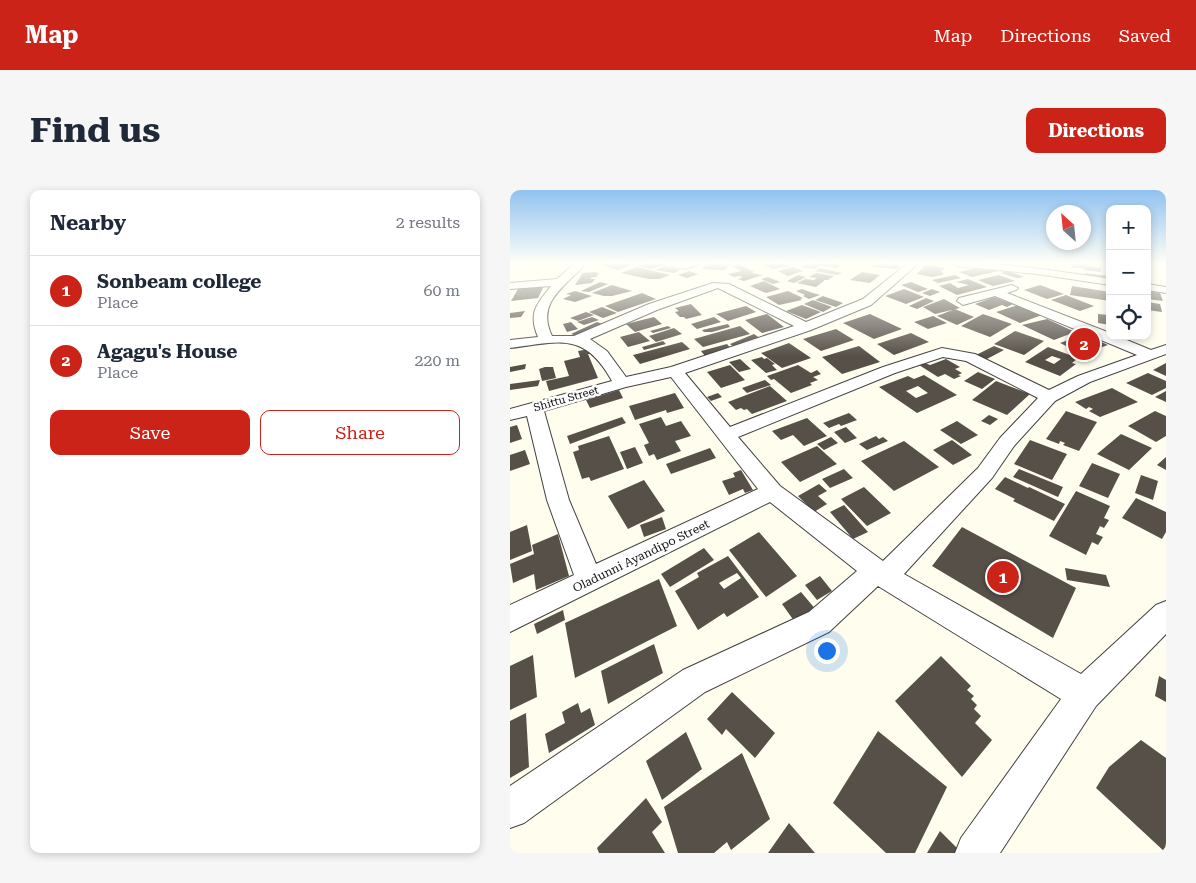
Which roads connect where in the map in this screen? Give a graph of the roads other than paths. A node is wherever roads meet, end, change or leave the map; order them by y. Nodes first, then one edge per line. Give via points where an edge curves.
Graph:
1 (551, 294) edge
2 (693, 294) edge
3 (741, 294) edge
4 (877, 294) edge
5 (993, 294) edge
6 (1000, 294) edge
7 (963, 301) dead end
8 (806, 327) junction
9 (576, 340) junction
10 (547, 341) junction
11 (510, 344) edge
12 (1158, 352) edge
13 (675, 371) junction
14 (622, 383) junction
15 (1049, 397) junction
16 (534, 408) junction
17 (510, 415) edge
18 (726, 435) junction
19 (772, 492) junction
20 (880, 574) junction
21 (590, 581) junction
22 (1166, 614) edge
23 (510, 619) edge
24 (1084, 694) junction
25 (510, 809) edge
26 (976, 853) edge

1 - 10 street via 540,309 539,319
2 - 9 street
3 - 8 street
4 - 8 street, Shittu Street via 867,302
5 - 7 street
6 - 12 street
8 - 13 street, Shittu Street
9 - 10 street
9 - 14 street via 601,353
10 - 11 street
12 - 15 street via 1084,379
13 - 14 street, Shittu Street
13 - 18 street
14 - 16 street, Shittu Street
15 - 18 street via 970,357 942,352
15 - 20 street via 1007,442 985,473
16 - 17 street, Shittu Street
16 - 21 street via 558,500
18 - 19 street
19 - 20 street
19 - 21 street, Oladunni Ayandipo Street
20 - 24 street
20 - 25 street via 819,622 694,681
21 - 23 street, Oladunni Ayandipo Street
22 - 24 street
24 - 26 street

